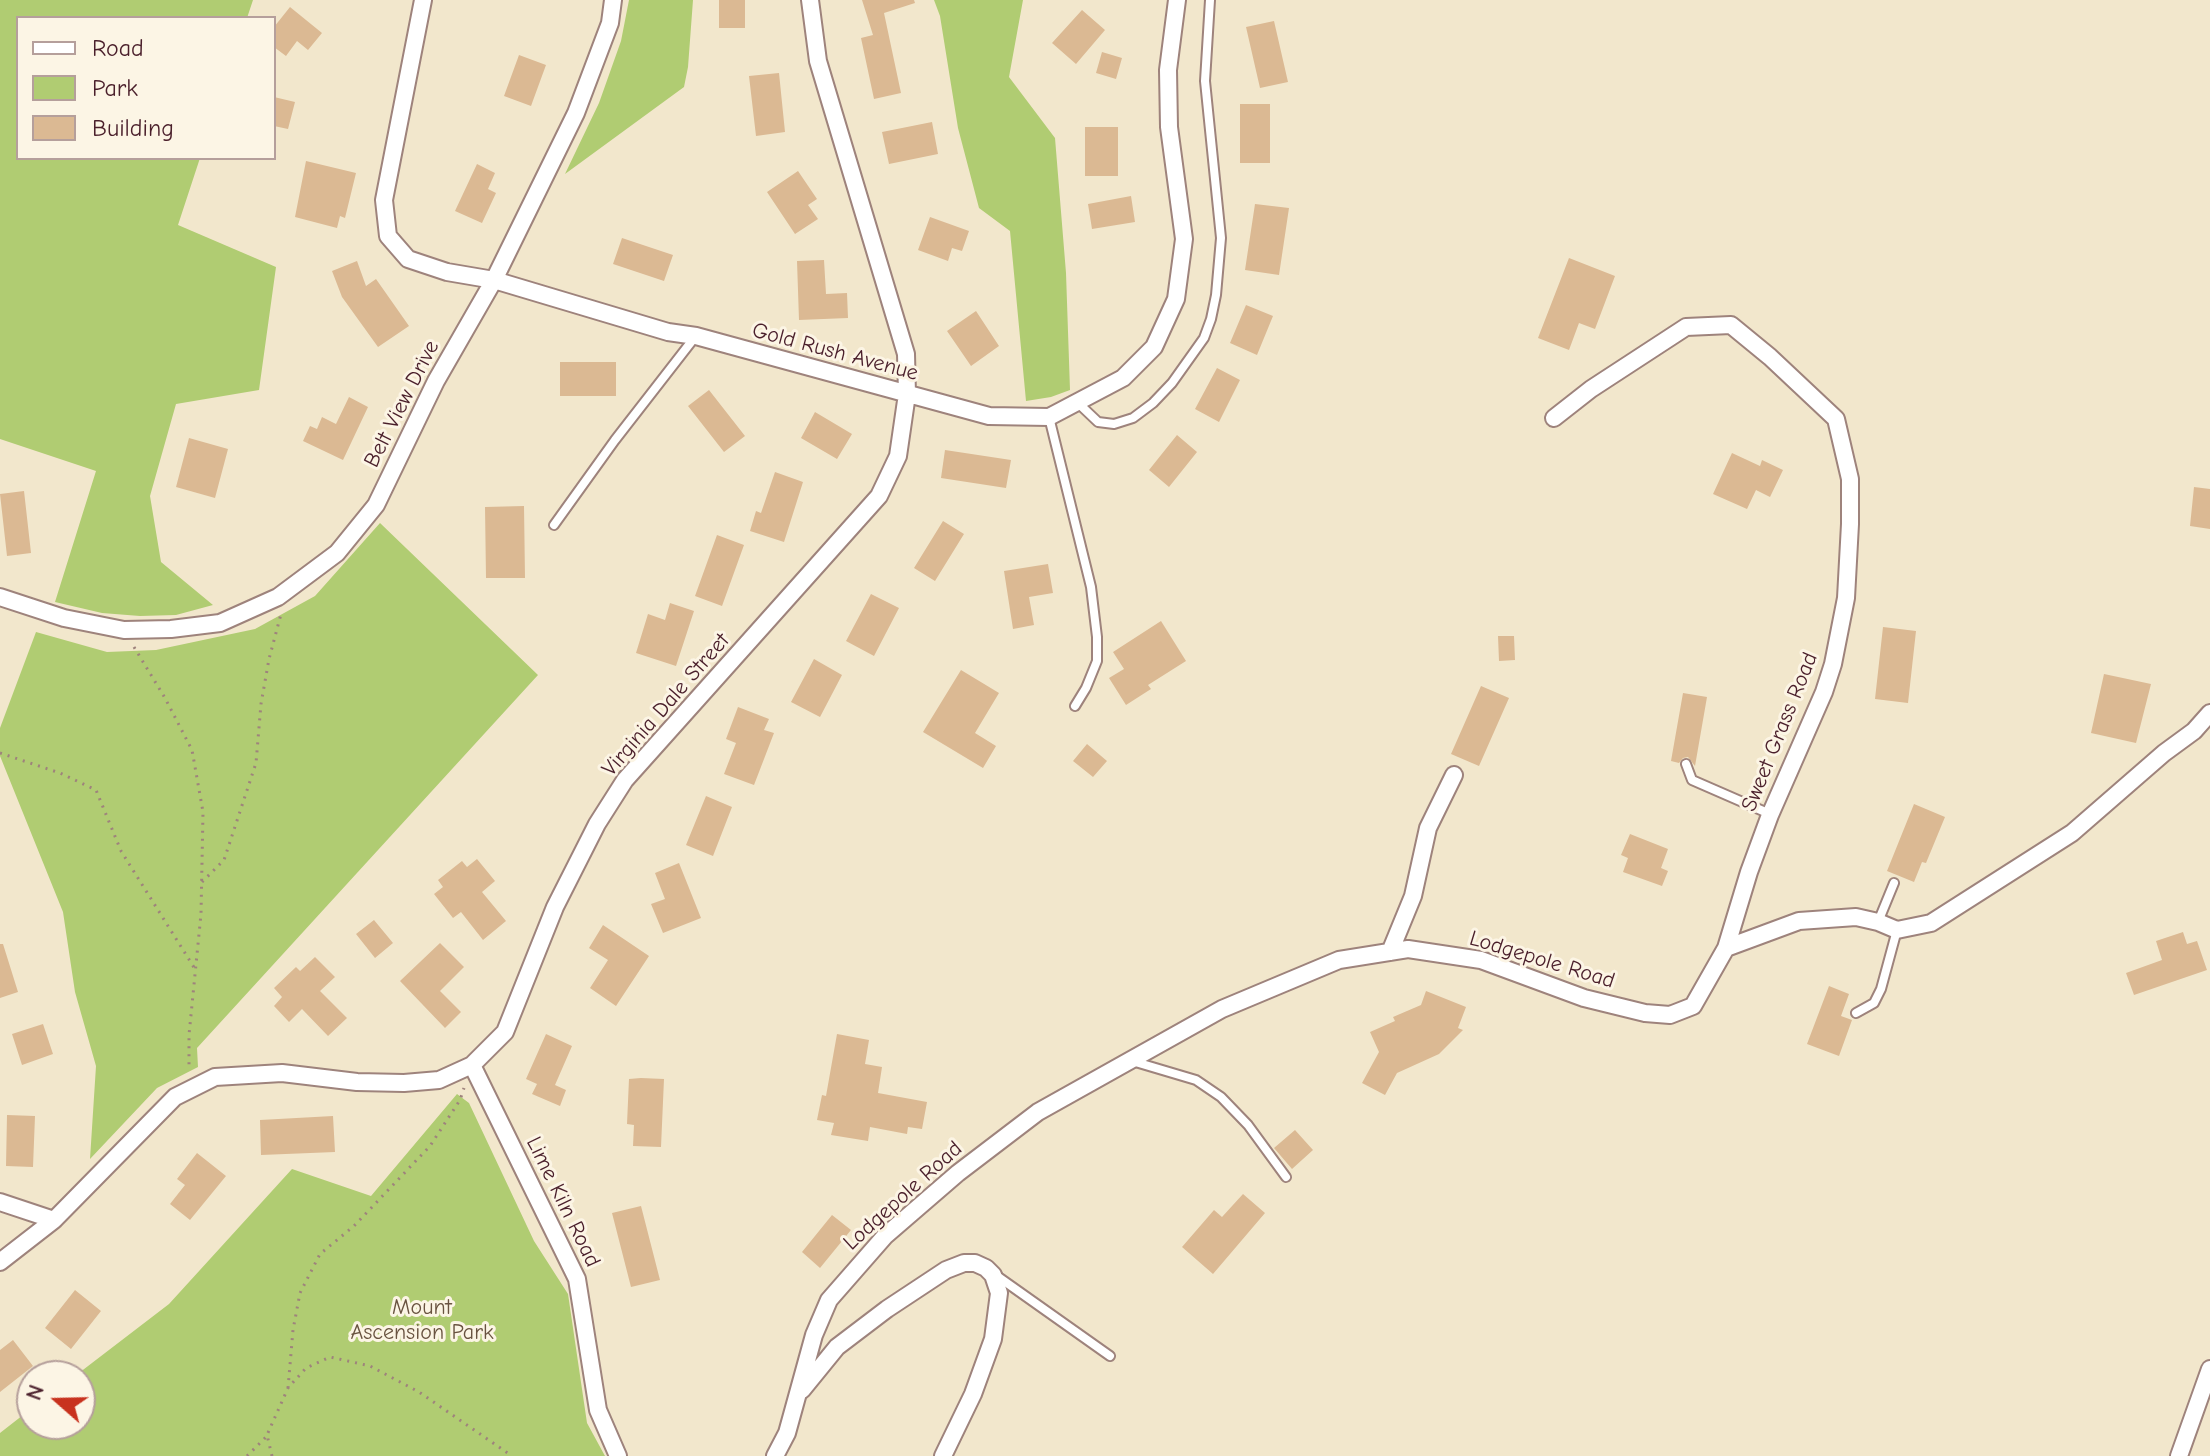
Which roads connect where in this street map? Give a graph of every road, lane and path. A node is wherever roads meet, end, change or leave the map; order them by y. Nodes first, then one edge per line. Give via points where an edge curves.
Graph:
1 (423, 0) edge
2 (613, 0) edge
3 (810, 0) edge
4 (1177, 0) edge
5 (1210, 0) edge
6 (494, 280) junction
7 (696, 336) junction
8 (907, 394) junction
9 (1078, 402) junction
10 (1049, 417) junction
11 (1554, 418) dead end
12 (554, 525) dead end
13 (288, 590) junction
14 (0, 597) edge
15 (130, 643) dead end
16 (1075, 706) dead end
17 (2210, 713) edge
18 (0, 753) edge
19 (1686, 764) dead end
20 (1454, 775) dead end
21 (1770, 815) junction
22 (202, 882) junction
23 (1894, 883) dead end
24 (1878, 922) junction
25 (1897, 930) junction
26 (1726, 948) junction
27 (1390, 952) junction
28 (195, 970) junction
29 (1856, 1013) dead end
30 (1131, 1061) junction
31 (472, 1065) junction
32 (190, 1090) junction
33 (1286, 1177) dead end
34 (0, 1202) edge
35 (54, 1220) junction
36 (0, 1262) edge
37 (986, 1268) junction
38 (1110, 1356) dead end
39 (2210, 1369) edge
40 (288, 1388) junction
41 (798, 1394) junction
42 (267, 1435) junction
43 (247, 1456) edge
44 (272, 1456) edge
45 (512, 1456) edge
46 (618, 1456) edge
47 (775, 1456) edge
48 (943, 1456) edge
49 (2179, 1456) edge

1 - 6 street, Gold Rush Avenue via 384,200 388,236 408,259
2 - 6 street, Belt View Drive via 610,23 576,113
3 - 8 street, Virginia Dale Street via 818,61 906,354
4 - 9 street, Gold Rush Avenue via 1168,70 1169,127 1184,239 1176,299 1154,347 1123,378
5 - 9 lane via 1205,81 1221,238 1211,319 1172,383 1133,418 1098,422
6 - 7 street, Gold Rush Avenue
6 - 13 street, Belt View Drive via 436,381 376,505 337,553
7 - 8 street, Gold Rush Avenue
7 - 12 lane
8 - 10 street, Gold Rush Avenue via 989,416
8 - 31 street, Virginia Dale Street via 898,456 879,496 625,780 555,907 505,1032
9 - 10 street, Gold Rush Avenue
10 - 16 lane via 1091,587 1097,637 1097,661
11 - 21 street, Sweet Grass Road via 1686,327 1731,325 1836,419 1850,479 1846,598 1824,692
13 - 14 street, Belt View Drive via 220,623 171,629 124,630
13 - 22 path via 269,659 256,763 224,860
15 - 22 path via 192,750 203,812
17 - 25 street via 2072,833 1931,923
18 - 28 path via 96,790 121,851
19 - 21 lane via 1692,780
20 - 27 street via 1428,828 1413,896
21 - 26 street, Sweet Grass Road
22 - 28 path
23 - 24 lane
24 - 25 street
24 - 26 street via 1856,917 1799,921
25 - 29 lane via 1881,989 1874,1003
26 - 27 street, Lodgepole Road via 1693,1006 1670,1015 1584,998 1481,960 1408,949
27 - 30 street, Lodgepole Road via 1314,970 1222,1009
28 - 32 path
30 - 33 lane via 1196,1080 1221,1097
30 - 41 street, Lodgepole Road via 1038,1112 885,1236 829,1300
31 - 32 street, Virginia Dale Street via 439,1080 357,1082 282,1073 215,1077
31 - 40 path via 460,1100 430,1146 320,1254 300,1293
31 - 46 street, Lime Kiln Road via 577,1279 598,1410
32 - 35 street, Virginia Dale Street via 175,1097
34 - 35 street
35 - 36 street, Virginia Dale Street
37 - 38 lane
37 - 41 street via 964,1263 946,1270 887,1309 837,1347
37 - 48 street via 999,1293 993,1339
39 - 49 street
40 - 42 path
40 - 45 path via 306,1368 330,1357 370,1366 419,1392
41 - 47 street, Lodgepole Road
42 - 43 path
42 - 44 path

